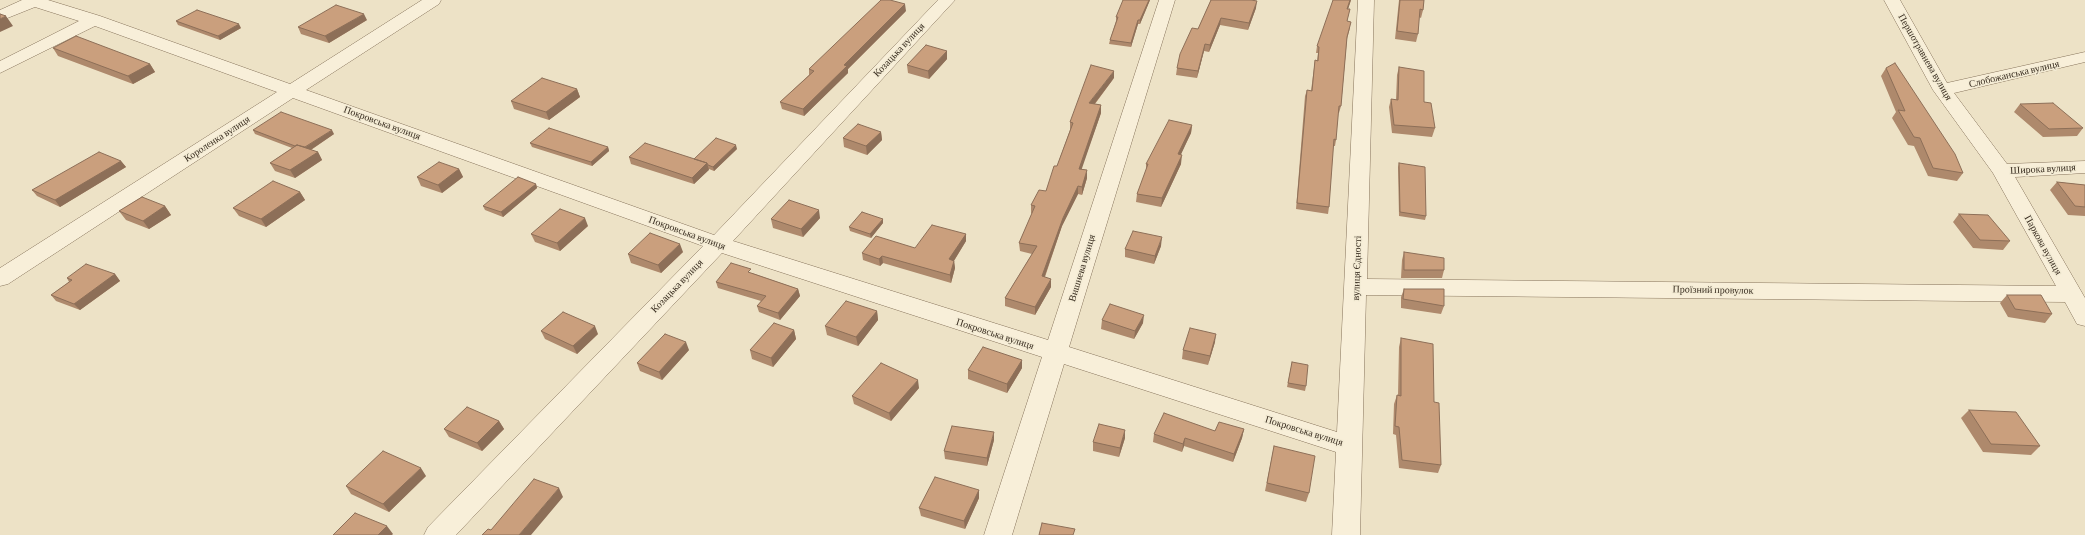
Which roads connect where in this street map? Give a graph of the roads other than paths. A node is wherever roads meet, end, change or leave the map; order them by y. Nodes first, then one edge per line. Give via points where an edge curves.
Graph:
1 (32, 0) edge
2 (433, 0) edge
3 (947, 0) edge
4 (1167, 0) edge
5 (1366, 0) edge
6 (1892, 0) edge
7 (0, 16) edge
8 (94, 20) junction
9 (2085, 57) edge
10 (0, 68) edge
11 (1942, 90) junction
12 (293, 91) junction
13 (2085, 167) edge
14 (2002, 172) junction
15 (718, 244) junction
16 (0, 278) edge
17 (1356, 287) junction
18 (2071, 294) junction
19 (2085, 318) edge
20 (1056, 353) junction
21 (1350, 446) junction
22 (438, 535) edge
23 (998, 535) edge
24 (1346, 535) edge

1 - 7 street
1 - 8 street, Покровська вулиця
2 - 12 street, Короленка вулиця
3 - 15 street, Козацька вулиця
4 - 20 street, Вишнева вулиця
5 - 17 street, вулиця Єдності
6 - 11 street, Першотравнева вулиця
8 - 10 street
8 - 12 street, Покровська вулиця
9 - 11 street, Слобожанська вулиця
11 - 14 street, Першотравнева вулиця
12 - 15 street, Покровська вулиця
12 - 16 street, Короленка вулиця
13 - 14 street, Широка вулиця
14 - 18 street, Паркова вулиця
15 - 20 street, Покровська вулиця
15 - 22 street, Козацька вулиця
17 - 18 street, Проїзний провулок
17 - 21 street, вулиця Єдності
18 - 19 street, Паркова вулиця
20 - 21 street, Покровська вулиця
20 - 23 street, Вишнева вулиця
21 - 24 street, вулиця Єдності

